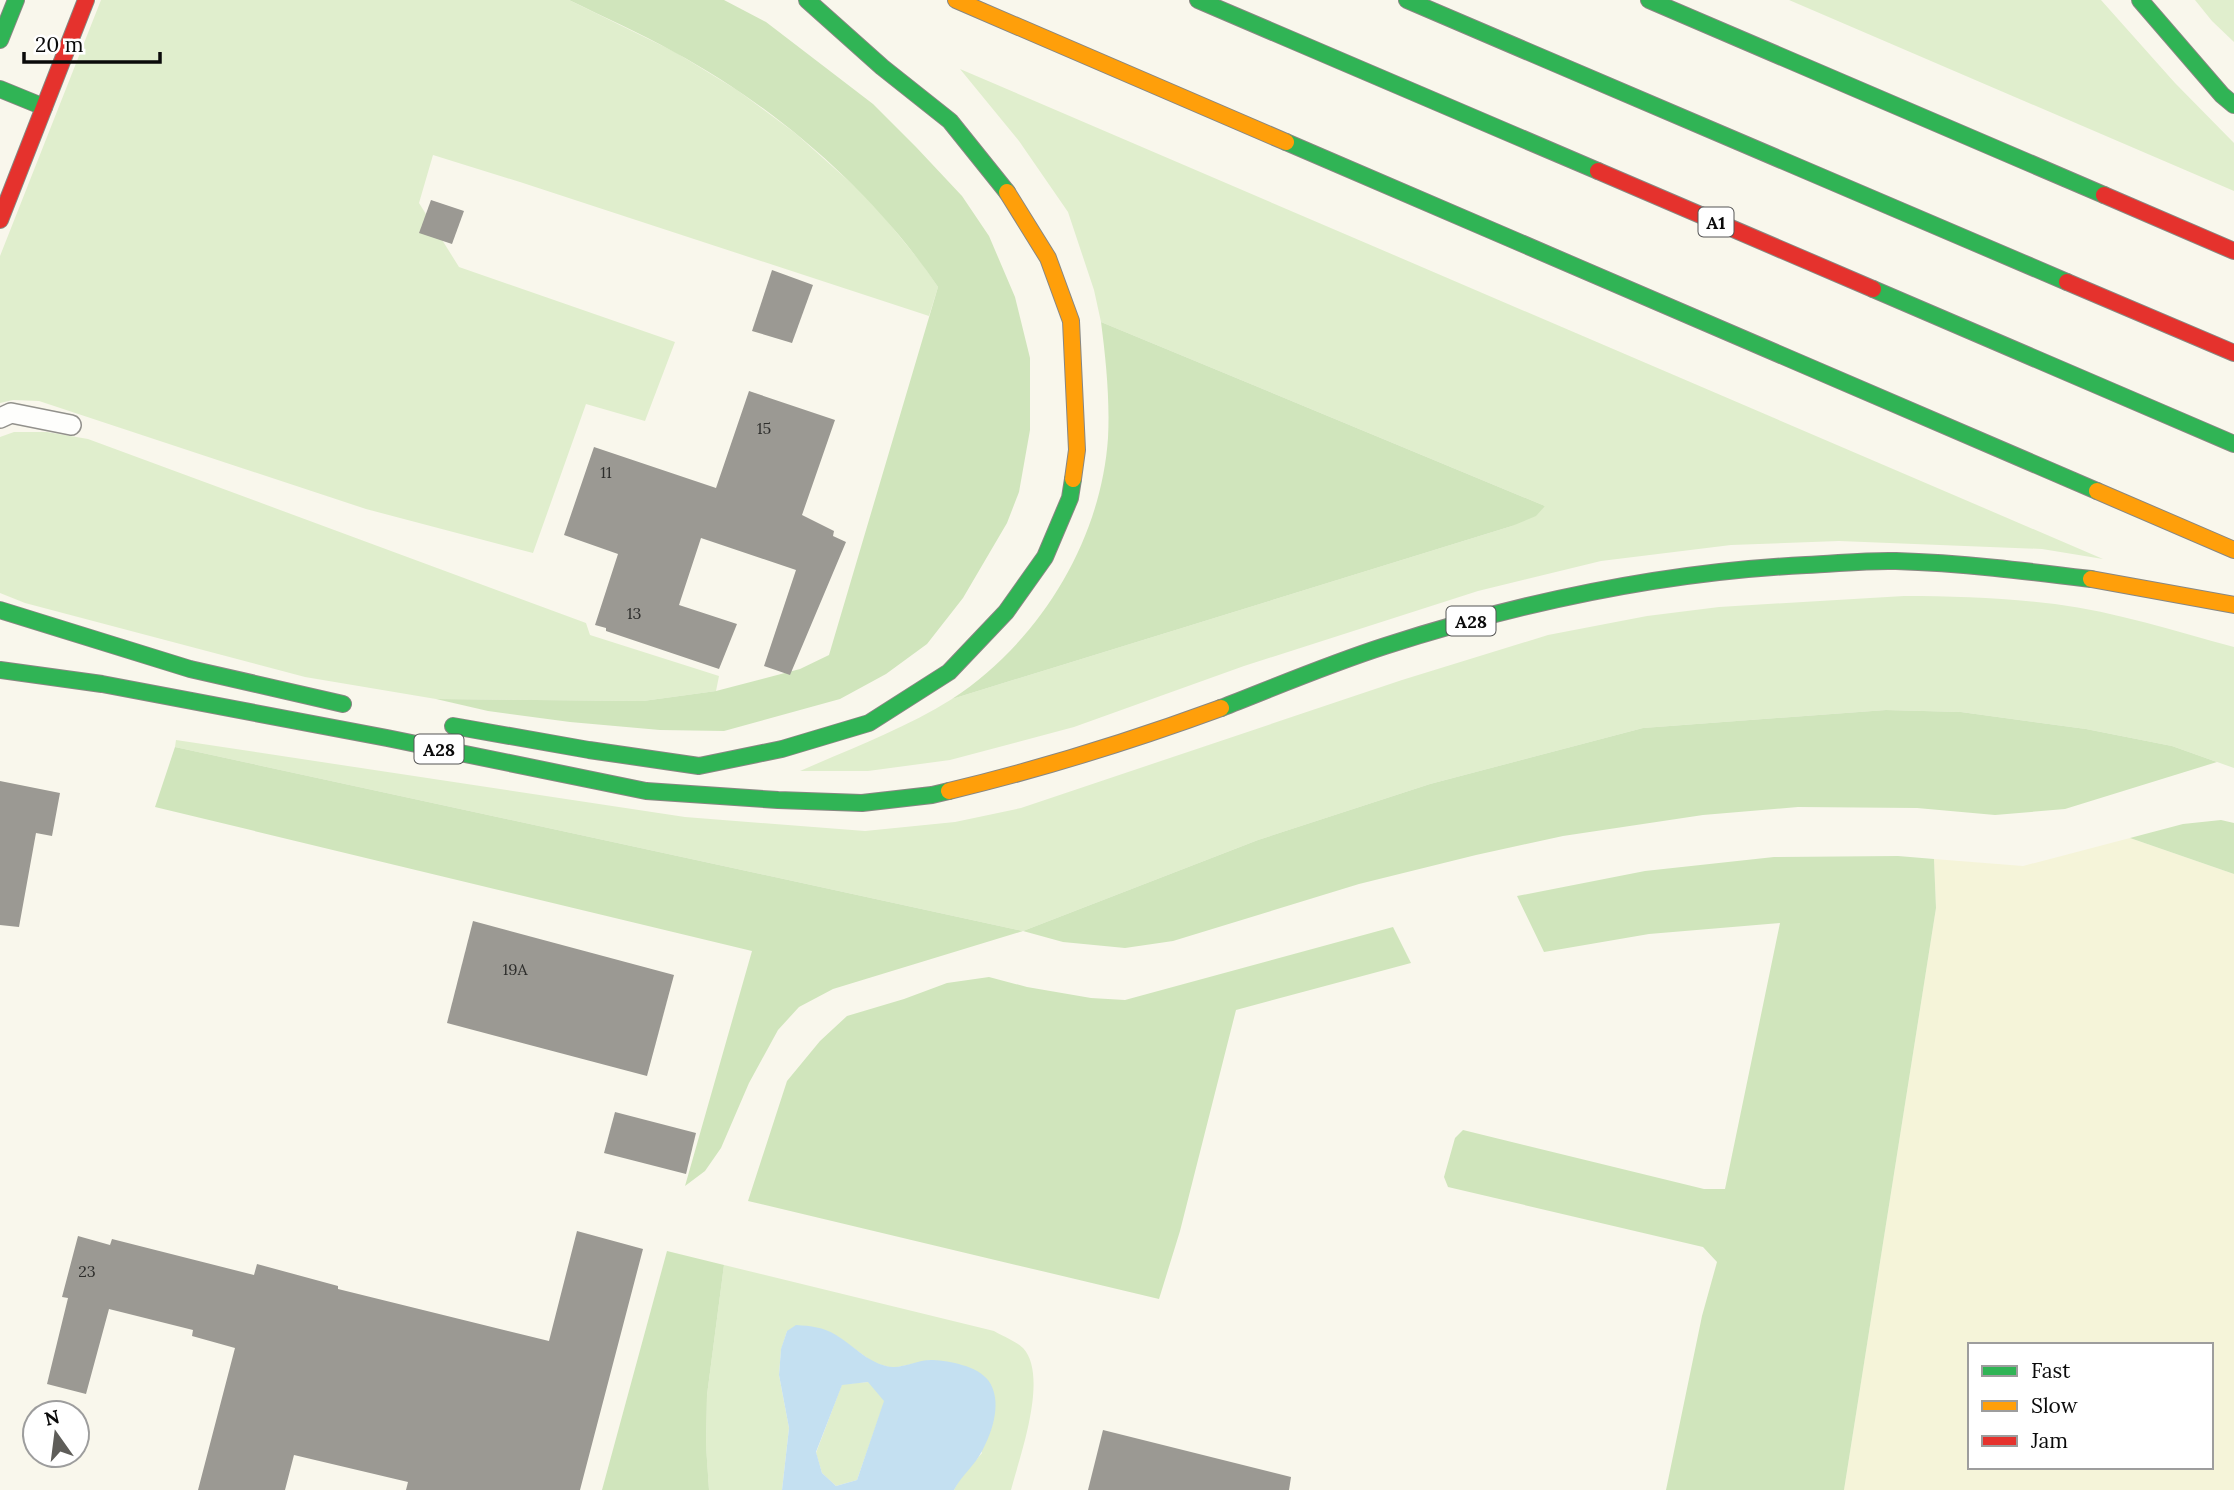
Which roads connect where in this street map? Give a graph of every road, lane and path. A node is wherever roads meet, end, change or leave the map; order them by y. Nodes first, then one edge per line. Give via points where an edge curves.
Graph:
1 (16, 0) edge
2 (86, 0) edge
3 (807, 0) edge
4 (956, 0) edge
5 (1198, 0) edge
6 (1407, 0) edge
7 (1649, 0) edge
8 (2140, 0) edge
9 (0, 40) edge
10 (0, 89) edge
11 (2234, 105) edge
12 (44, 107) junction
13 (0, 169) edge
14 (17, 176) junction
15 (0, 220) edge
16 (2234, 251) edge
17 (2234, 354) edge
18 (0, 418) edge
19 (71, 425) dead end
20 (2234, 444) edge
21 (2234, 550) edge
22 (2234, 605) edge
23 (0, 610) edge
24 (0, 670) edge
25 (353, 706) dead end
26 (443, 724) dead end

1 - 9 main road
2 - 12 main road
3 - 26 main road, A28 via 950,121 1007,192 1048,258 1071,321 1077,450 1070,498 1045,557 1006,612 949,672 869,723 782,749 699,766
4 - 21 main road
5 - 20 main road, A1
6 - 17 main road
7 - 16 main road
8 - 11 main road
10 - 12 main road
12 - 14 main road
13 - 14 main road
14 - 15 main road
18 - 19 lane via 11,413
22 - 24 main road, A28 via 2092,579 1893,561 1748,568 1668,578 1521,607 1382,647 1152,734 1026,773 932,795 862,803 646,791 116,687
23 - 25 main road via 190,669

